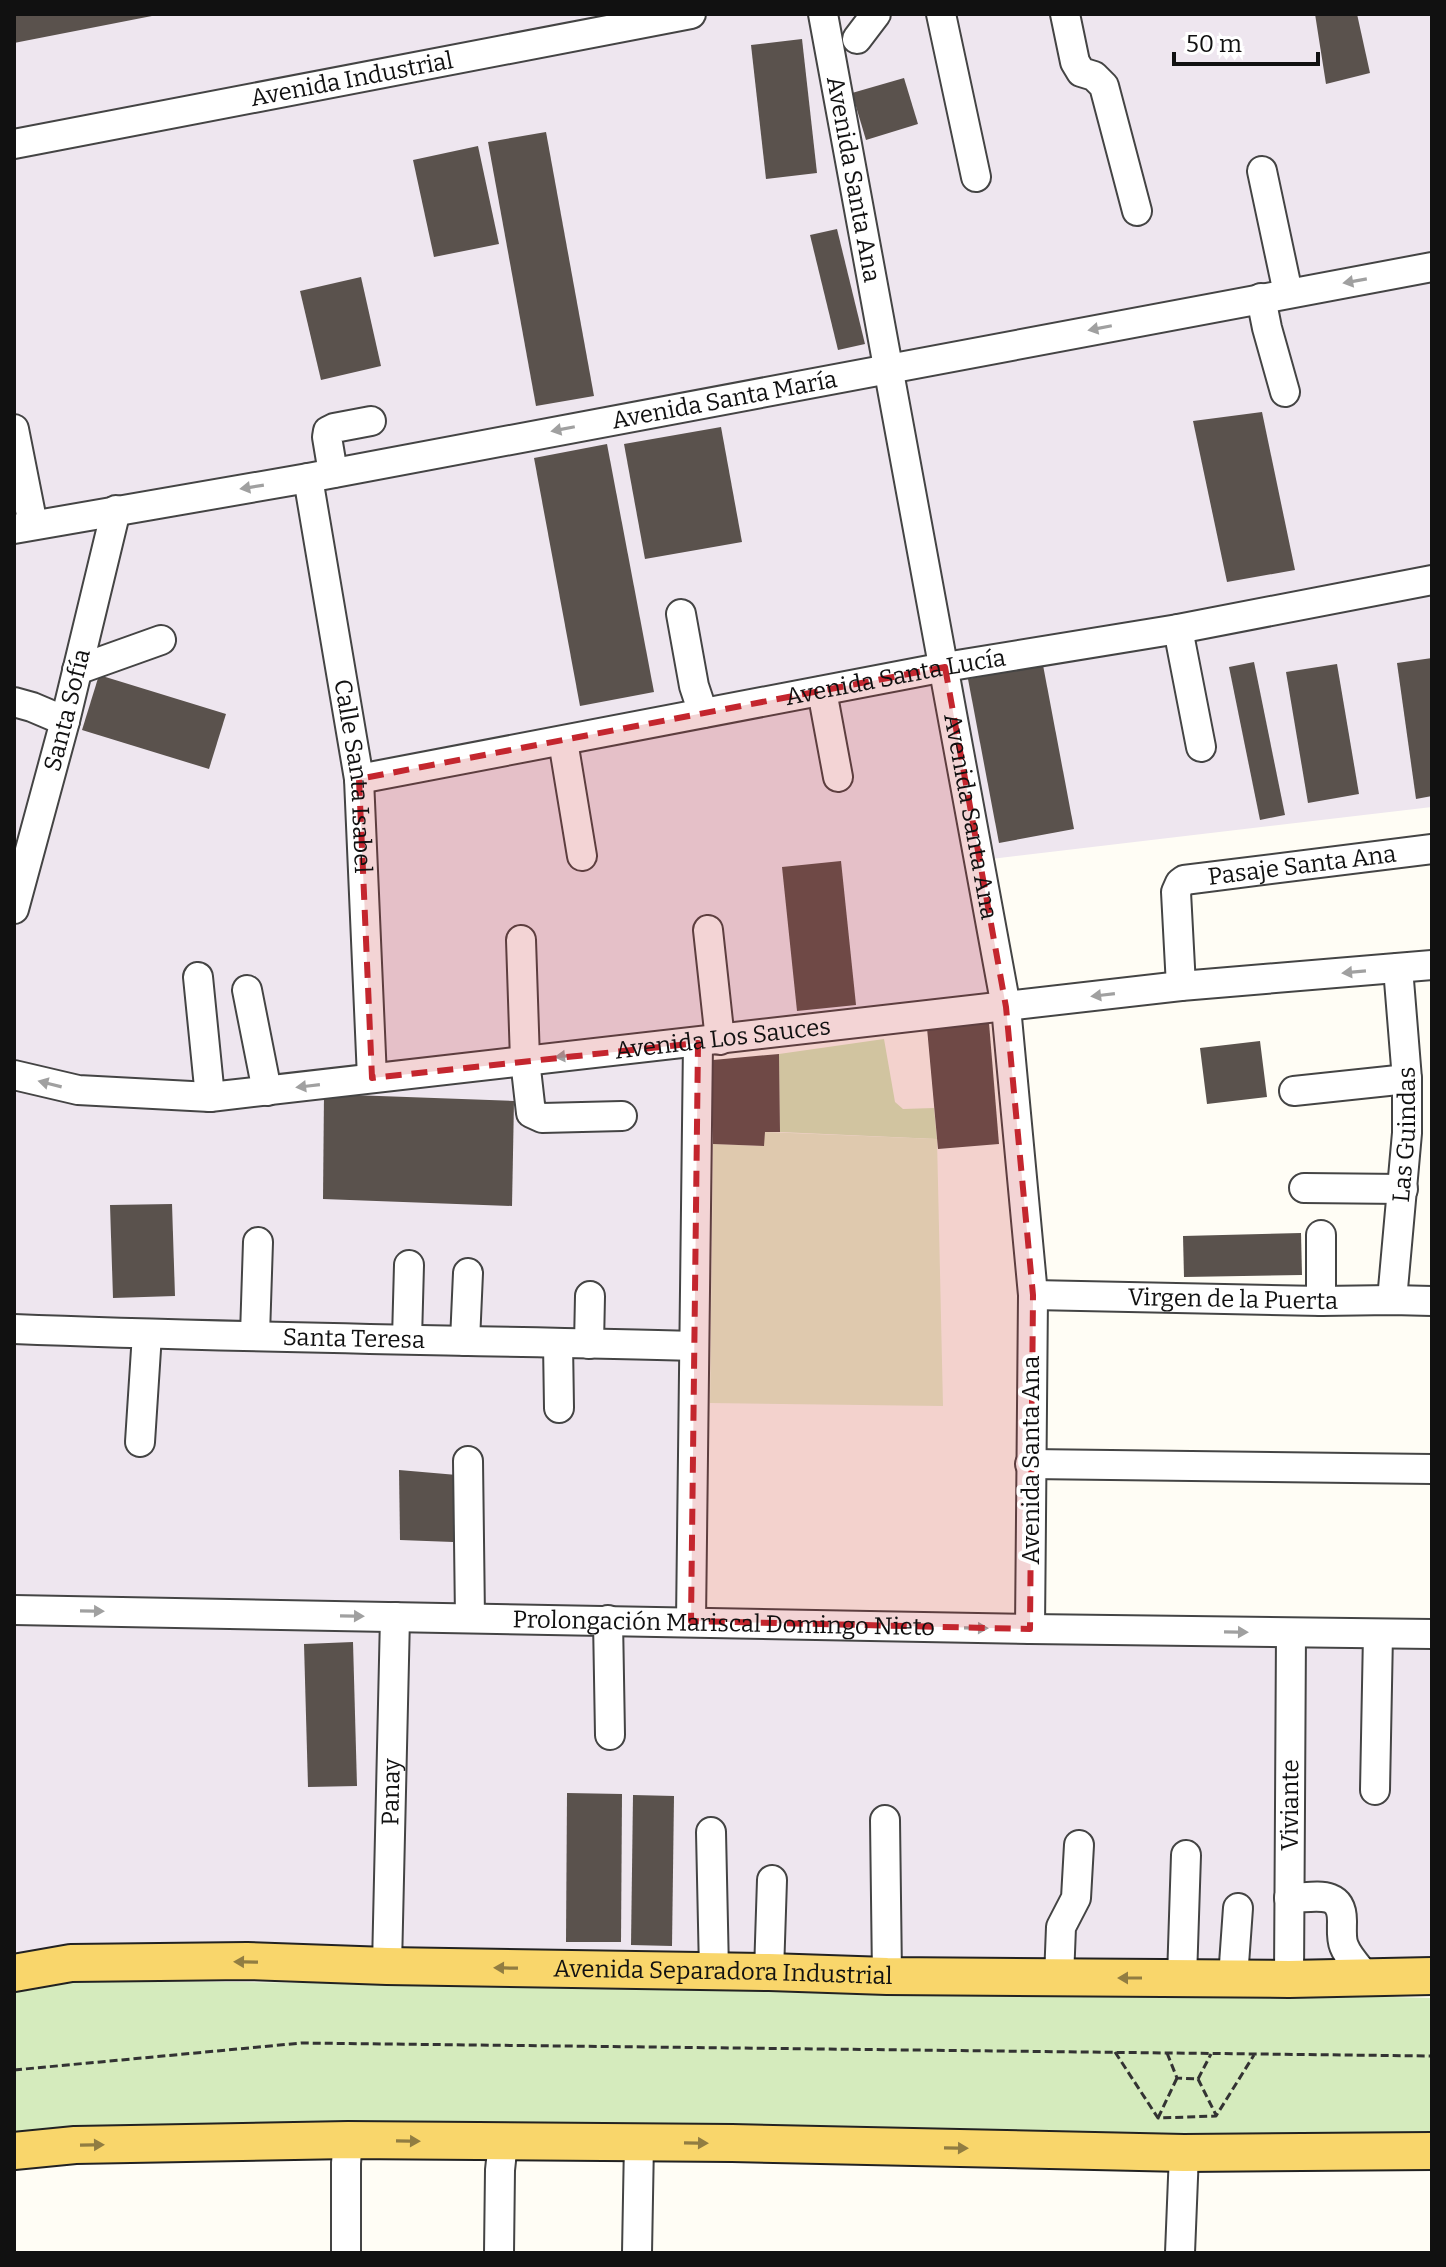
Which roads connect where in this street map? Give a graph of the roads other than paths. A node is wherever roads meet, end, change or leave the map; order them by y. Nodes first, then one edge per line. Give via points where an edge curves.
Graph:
1 (691, 14) edge
2 (823, 14) edge
3 (876, 14) edge
4 (941, 14) edge
5 (1065, 14) edge
6 (857, 39) dead end
7 (14, 144) edge
8 (1262, 171) dead end
9 (976, 177) dead end
10 (1137, 211) dead end
11 (1432, 267) edge
12 (1274, 296) junction
13 (887, 368) junction
14 (1285, 392) dead end
15 (371, 421) dead end
16 (14, 429) edge
17 (321, 475) junction
18 (116, 510) junction
19 (24, 527) edge
20 (1432, 580) edge
21 (681, 614) dead end
22 (1178, 629) junction
23 (161, 640) dead end
24 (945, 667) junction
25 (77, 670) junction
26 (822, 691) junction
27 (14, 702) edge
28 (703, 713) junction
29 (65, 721) junction
30 (563, 741) junction
31 (1201, 747) dead end
32 (838, 777) dead end
33 (359, 779) junction
34 (22, 842) edge
35 (1432, 849) edge
36 (582, 856) dead end
37 (14, 909) edge
38 (708, 930) dead end
39 (521, 940) dead end
40 (1432, 965) edge
41 (1398, 968) junction
42 (198, 977) dead end
43 (1181, 986) junction
44 (247, 990) dead end
45 (1006, 1007) junction
46 (709, 1041) junction
47 (525, 1060) junction
48 (14, 1075) edge
49 (372, 1078) junction
50 (1407, 1079) junction
51 (267, 1091) junction
52 (1294, 1091) dead end
53 (210, 1097) junction
54 (622, 1116) dead end
55 (1304, 1188) dead end
56 (1403, 1189) junction
57 (1321, 1235) dead end
58 (258, 1242) dead end
59 (409, 1265) dead end
60 (468, 1273) dead end
61 (1033, 1295) junction
62 (590, 1296) dead end
63 (1392, 1300) junction
64 (1321, 1301) junction
65 (1432, 1301) edge
66 (14, 1329) edge
67 (147, 1334) junction
68 (255, 1335) junction
69 (407, 1339) junction
70 (465, 1341) junction
71 (558, 1343) junction
72 (589, 1344) junction
73 (694, 1346) junction
74 (559, 1408) dead end
75 (140, 1442) dead end
76 (468, 1461) dead end
77 (1030, 1464) junction
78 (1432, 1469) edge
79 (14, 1610) edge
80 (395, 1617) junction
81 (470, 1618) junction
82 (608, 1620) junction
83 (691, 1621) junction
84 (1030, 1629) junction
85 (1291, 1633) junction
86 (1378, 1634) junction
87 (1432, 1634) edge
88 (610, 1735) dead end
89 (1375, 1790) dead end
90 (885, 1820) dead end
91 (711, 1832) dead end
92 (1079, 1845) dead end
93 (1186, 1855) dead end
94 (772, 1880) dead end
95 (1289, 1898) junction
96 (1238, 1908) dead end
97 (387, 1966) junction
98 (714, 1971) junction
99 (769, 1972) junction
100 (14, 1973) edge
101 (887, 1976) junction
102 (1432, 1976) edge
103 (1366, 1977) junction
104 (1059, 1978) junction
105 (1182, 1978) junction
106 (1233, 1978) junction
107 (1289, 1979) junction
108 (348, 2140) junction
109 (503, 2142) junction
110 (639, 2142) junction
111 (14, 2151) edge
112 (1432, 2151) edge
113 (1184, 2153) junction
114 (346, 2253) edge
115 (499, 2253) edge
116 (637, 2253) edge
117 (1180, 2253) edge

1 - 7 street, Avenida Industrial
2 - 13 street, Avenida Santa Ana
3 - 6 street
4 - 9 street
5 - 10 street via 1075,62 1104,86
8 - 12 street
11 -> 12 street, Avenida Santa María
12 -> 13 street, Avenida Santa María
12 - 14 street via 1267,328
13 -> 17 street, Avenida Santa María
13 - 24 street, Avenida Santa Ana
15 - 17 street, Calle Santa Isabel via 328,431
16 - 19 street
17 -> 18 street, Avenida Santa María
17 - 33 street, Calle Santa Isabel
18 - 19 street, Avenida Santa María
18 - 25 street, Santa Sofía
20 - 22 street, Avenida Santa Lucía
21 - 28 street
22 - 24 street, Avenida Santa Lucía
22 - 31 street
23 - 25 street
24 - 26 street, Avenida Santa Lucía
24 - 45 street, Avenida Santa Ana
25 - 29 street, Santa Sofía
26 - 28 street, Avenida Santa Lucía
26 - 32 street
27 - 29 street
28 - 30 street, Avenida Santa Lucía
29 - 34 street, Santa Sofía
30 - 33 street, Avenida Santa Lucía
30 - 36 street
33 - 49 street, Calle Santa Isabel
34 - 37 street, Santa Sofía
35 - 43 street, Pasaje Santa Ana via 1184,880 1176,892
38 - 46 street
39 - 47 street
40 - 41 street, Avenida Los Sauces
41 -> 43 street, Avenida Los Sauces
41 - 50 street, Las Guindas
42 - 53 street
43 -> 45 street, Avenida Los Sauces
44 - 51 street
45 - 46 street, Avenida Los Sauces
45 - 61 street, Avenida Santa Ana
46 -> 47 street, Avenida Los Sauces
46 - 73 street
47 - 49 street, Avenida Los Sauces
47 - 54 street via 531,1113 542,1118
53 -> 48 street, Avenida Los Sauces via 78,1090
49 -> 51 street, Avenida Los Sauces
50 - 52 street
50 - 56 street, Las Guindas
51 - 53 street, Avenida Los Sauces
55 - 56 street
56 - 63 street, Las Guindas
57 - 64 street
58 - 68 street
59 - 69 street
60 - 70 street
61 - 64 street, Virgen de la Puerta
61 - 77 street, Avenida Santa Ana
62 - 72 street
63 - 64 street, Virgen de la Puerta
63 - 65 street, Virgen de la Puerta
66 - 67 street, Santa Teresa
67 - 68 street, Santa Teresa
67 - 75 street
68 - 69 street, Santa Teresa
69 - 70 street, Santa Teresa
70 - 71 street, Santa Teresa
71 - 72 street, Santa Teresa
71 - 74 street
72 - 73 street, Santa Teresa
73 - 83 street
76 - 81 street
77 - 78 street
77 - 84 street, Avenida Santa Ana
79 -> 80 street, Prolongación Mariscal Domingo Nieto
80 - 81 street, Prolongación Mariscal Domingo Nieto
80 - 97 street, Panay
81 - 82 street, Prolongación Mariscal Domingo Nieto
82 - 83 street, Prolongación Mariscal Domingo Nieto
82 - 88 street
83 -> 84 street, Prolongación Mariscal Domingo Nieto
84 -> 85 street, Prolongación Mariscal Domingo Nieto
85 - 86 street, Prolongación Mariscal Domingo Nieto
85 - 95 street, Viviante
86 - 87 street, Prolongación Mariscal Domingo Nieto
86 - 89 street
90 - 101 street
91 - 98 street
92 - 104 street via 1076,1898 1061,1927
93 - 105 street
94 - 99 street
95 - 103 street via 1337,1901 1342,1909 1342,1943
95 - 107 street, Viviante
96 - 106 street
98 -> 97 main road, Avenida Separadora Industrial
97 -> 100 main road, Avenida Separadora Industrial via 71,1963
98 - 99 main road, Avenida Separadora Industrial
99 - 101 main road, Avenida Separadora Industrial
101 - 104 main road, Avenida Separadora Industrial
102 - 103 main road, Avenida Separadora Industrial
103 - 107 main road, Avenida Separadora Industrial
105 -> 104 main road, Avenida Separadora Industrial
105 - 106 main road, Avenida Separadora Industrial
106 - 107 main road, Avenida Separadora Industrial
108 -> 109 main road
111 -> 108 main road
108 - 114 street
109 - 110 main road
109 - 115 street
110 -> 113 main road
110 - 116 street
112 - 113 main road
113 - 117 street

